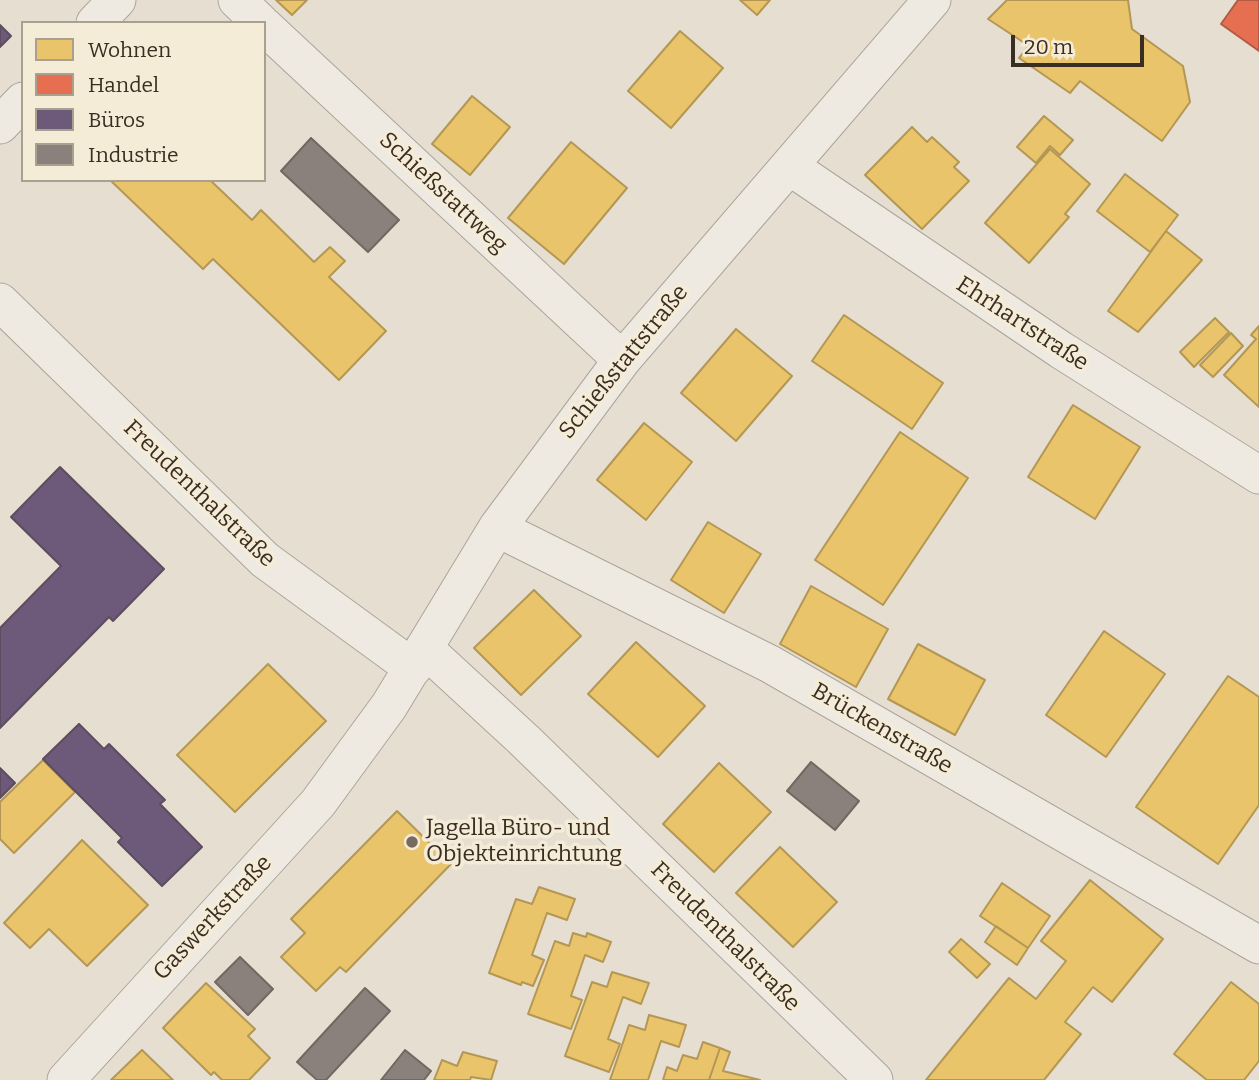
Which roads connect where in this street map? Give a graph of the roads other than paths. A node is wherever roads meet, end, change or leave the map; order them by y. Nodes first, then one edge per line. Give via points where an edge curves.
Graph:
1 (117, 0) edge
2 (237, 0) edge
3 (932, 0) edge
4 (97, 21) edge
5 (260, 21) edge
6 (266, 27) edge
7 (21, 103) edge
8 (0, 125) edge
9 (789, 166) junction
10 (0, 302) edge
11 (621, 360) junction
12 (1259, 475) edge
13 (497, 528) junction
14 (419, 658) junction
15 (357, 754) joint
16 (1259, 945) edge
17 (66, 1080) edge
18 (874, 1080) edge

1 - 4 street
2 - 5 street, Schießstattweg
3 - 9 street, Schießstattstraße
6 - 11 street, Schießstattweg
7 - 8 street
9 - 11 street, Schießstattstraße
9 - 12 street, Ehrhartstraße via 1061,350
10 - 14 street, Freudenthalstraße via 265,560
11 - 13 street, Schießstattstraße
13 - 14 street, Schießstattstraße
13 - 16 street, Brückenstraße via 770,664
14 - 15 street, Schießstattstraße
14 - 18 street, Freudenthalstraße via 524,740
15 - 17 street, Gaswerkstraße via 268,859

